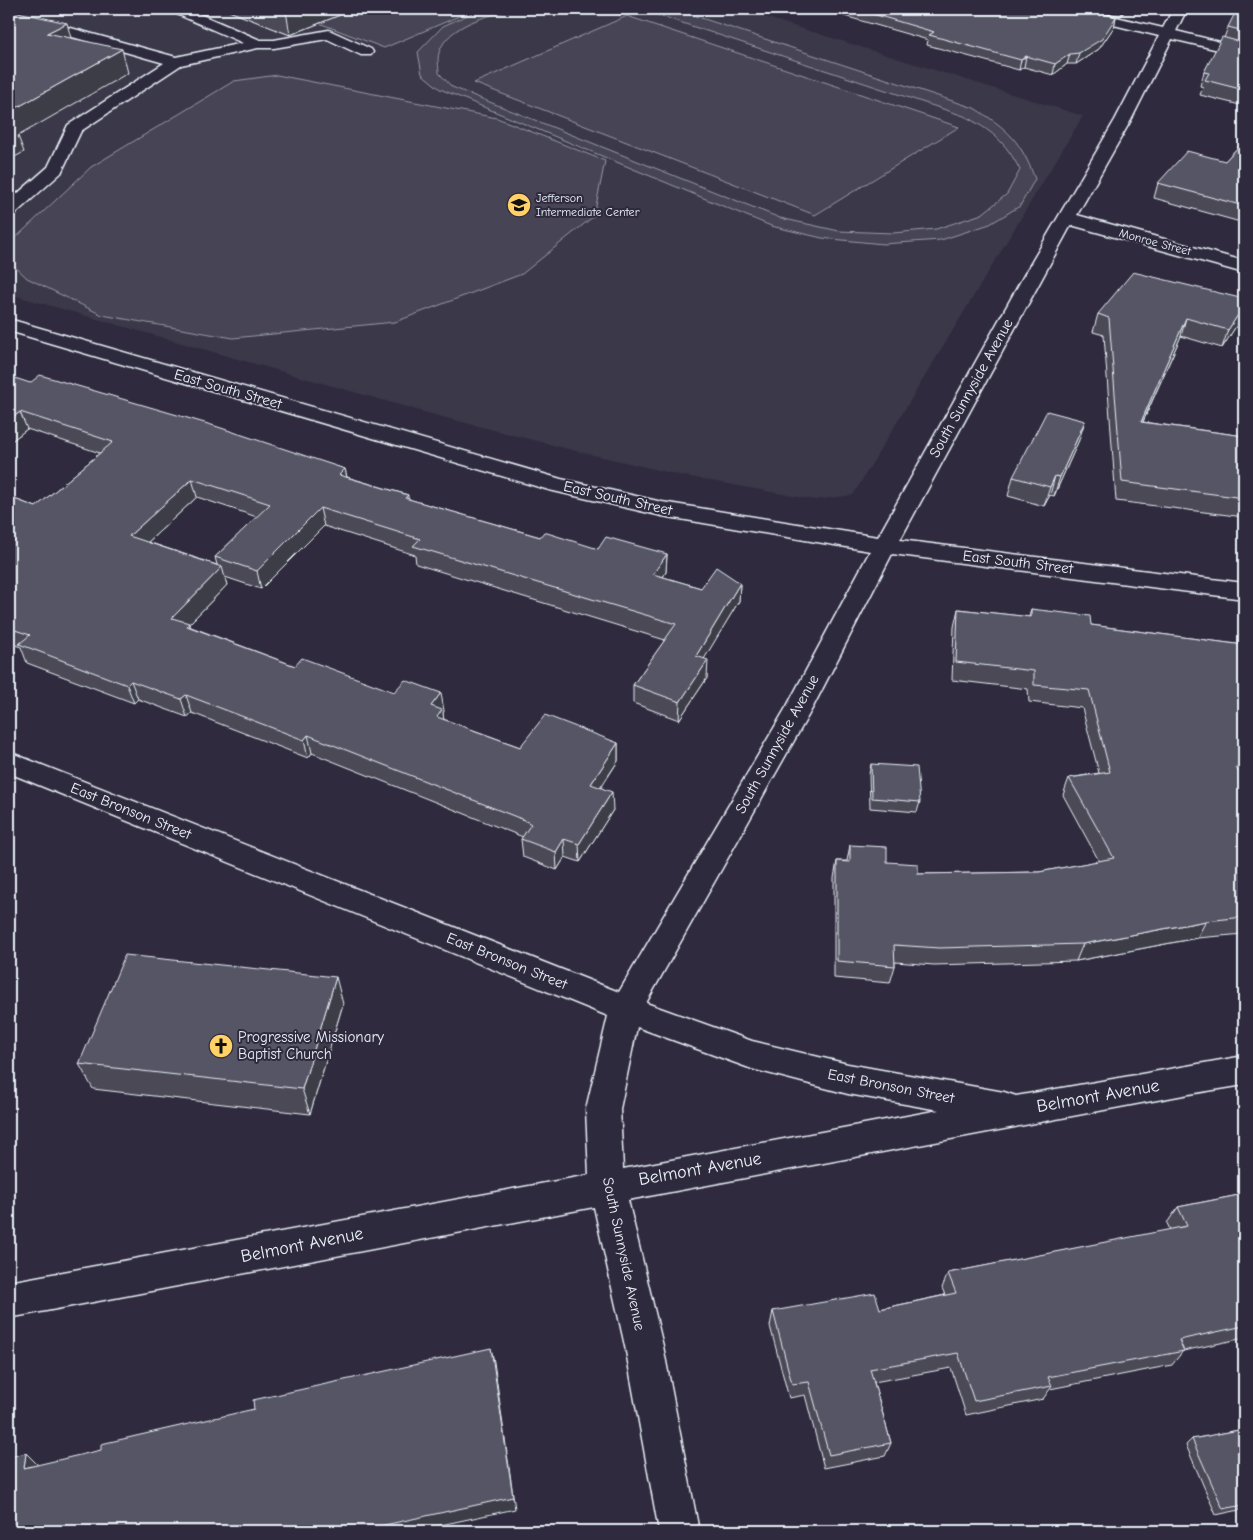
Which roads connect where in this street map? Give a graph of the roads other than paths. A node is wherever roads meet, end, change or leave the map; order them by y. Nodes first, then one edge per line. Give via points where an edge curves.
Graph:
1 (177, 9) edge
2 (1065, 9) edge
3 (1180, 9) edge
4 (14, 16) edge
5 (1166, 34) junction
6 (258, 44) junction
7 (366, 52) dead end
8 (1244, 52) edge
9 (176, 62) junction
10 (9, 210) edge
11 (1066, 218) junction
12 (1244, 267) edge
13 (9, 325) edge
14 (885, 546) junction
15 (1244, 591) edge
16 (9, 762) edge
17 (626, 1010) junction
18 (1244, 1071) edge
19 (1020, 1110) junction
20 (607, 1186) junction
21 (9, 1300) edge
22 (679, 1531) edge

1 - 6 street
2 - 5 street
3 - 5 street, South Sunnyside Avenue
4 - 9 street
5 - 8 street
5 - 11 street, South Sunnyside Avenue via 1123,120
6 - 7 street via 329,34
6 - 9 street
9 - 10 street via 74,128 55,169
11 - 12 street, Monroe Street
11 - 14 street, South Sunnyside Avenue
13 - 14 street, East South Street via 558,485 662,510
14 - 15 street, East South Street
14 - 17 street, South Sunnyside Avenue via 800,706
16 - 17 street, East Bronson Street
17 - 19 street, East Bronson Street via 752,1055 848,1079
17 - 20 street, South Sunnyside Avenue via 603,1109
18 - 19 street, Belmont Avenue
19 - 20 street, Belmont Avenue
20 - 21 street, Belmont Avenue
20 - 22 street, South Sunnyside Avenue via 644,1346

